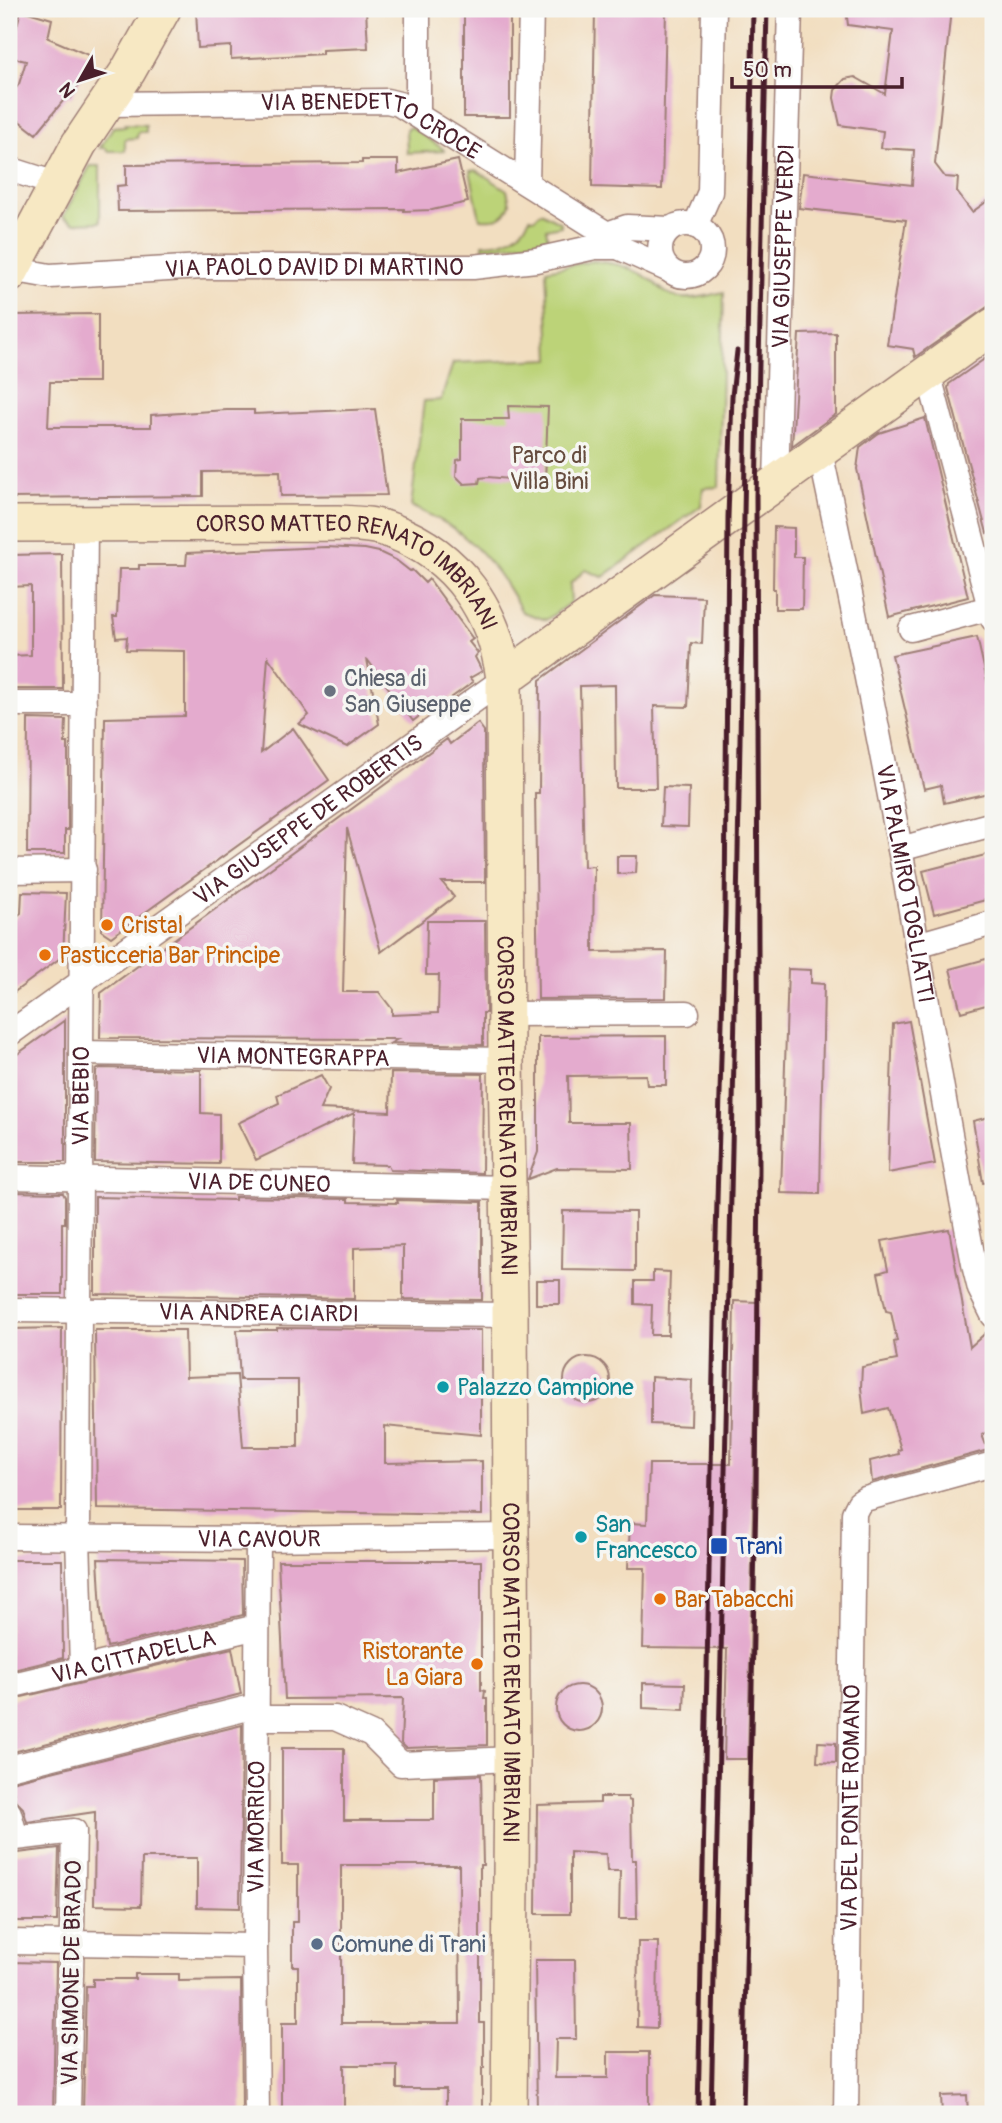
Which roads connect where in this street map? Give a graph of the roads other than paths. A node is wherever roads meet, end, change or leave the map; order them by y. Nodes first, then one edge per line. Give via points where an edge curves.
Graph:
1 (135, 9) edge
2 (163, 9) edge
3 (418, 9) edge
4 (531, 9) edge
5 (714, 9) edge
6 (790, 9) edge
7 (107, 104) junction
8 (418, 114) junction
9 (79, 144) junction
10 (9, 169) edge
11 (527, 183) junction
12 (56, 184) junction
13 (695, 226) junction
14 (670, 229) junction
15 (612, 240) junction
16 (667, 269) junction
17 (10, 272) edge
18 (993, 326) edge
19 (928, 372) junction
20 (820, 451) junction
21 (776, 482) junction
22 (85, 523) junction
23 (9, 524) edge
24 (992, 612) edge
25 (911, 629) dead end
26 (504, 679) junction
27 (9, 704) edge
28 (84, 704) junction
29 (993, 824) edge
30 (900, 849) junction
31 (84, 870) junction
32 (9, 871) edge
33 (993, 923) edge
34 (917, 945) junction
35 (81, 984) junction
36 (687, 1013) dead end
37 (506, 1014) junction
38 (9, 1034) edge
39 (81, 1053) junction
40 (506, 1060) junction
41 (9, 1177) edge
42 (80, 1178) junction
43 (509, 1188) junction
44 (9, 1310) edge
45 (79, 1311) junction
46 (510, 1315) junction
47 (993, 1315) edge
48 (993, 1464) edge
49 (511, 1536) junction
50 (9, 1537) edge
51 (79, 1537) junction
52 (258, 1539) junction
53 (257, 1628) junction
54 (82, 1668) junction
55 (9, 1686) edge
56 (256, 1712) junction
57 (512, 1759) junction
58 (9, 1768) edge
59 (9, 1813) edge
60 (9, 1942) edge
61 (72, 1943) junction
62 (255, 1947) junction
63 (68, 2114) edge
64 (257, 2114) edge
65 (509, 2114) edge
66 (846, 2114) edge

1 - 9 street via 95,92
2 - 7 street
3 - 8 street
4 - 11 street
5 - 13 street via 710,192
6 - 21 street, VIA GIUSEPPE VERDI
7 - 8 street, VIA BENEDETTO CROCE via 387,101
7 - 9 street
8 - 11 street, VIA BENEDETTO CROCE
9 - 12 street
10 - 12 street
11 - 15 street, VIA BENEDETTO CROCE
12 - 17 street
13 - 14 street
13 - 16 street via 709,237 710,262 691,277
14 - 15 street, VIA PAOLO DAVID DI MARTINO via 627,227
14 - 16 street via 659,253
15 - 16 street, VIA BENEDETTO CROCE
15 - 17 street, VIA PAOLO DAVID DI MARTINO via 536,260 473,267 202,267 50,276
18 - 19 street, VIA GIUSEPPE DE ROBERTIS
19 - 20 street, VIA GIUSEPPE DE ROBERTIS
19 - 24 street
20 - 21 street, VIA GIUSEPPE DE ROBERTIS
20 - 30 street, VIA PALMIRO TOGLIATTI
21 - 26 street, VIA GIUSEPPE DE ROBERTIS
22 - 23 street, CORSO MATTEO RENATO IMBRIANI
22 - 26 street, CORSO MATTEO RENATO IMBRIANI via 338,523 390,530 419,543 472,591 500,649
22 - 28 street, VIA BEBIO
24 - 25 street
26 - 35 street, VIA GIUSEPPE DE ROBERTIS
26 - 37 street, CORSO MATTEO RENATO IMBRIANI
27 - 28 street
28 - 31 street, VIA BEBIO
29 - 30 street
30 - 34 street, VIA PALMIRO TOGLIATTI
31 - 32 street
31 - 35 street, VIA BEBIO
33 - 34 street
34 - 47 street, VIA PALMIRO TOGLIATTI via 975,1269
35 - 38 street, VIA GIUSEPPE DE ROBERTIS
35 - 39 street, VIA BEBIO
36 - 37 street
37 - 40 street, CORSO MATTEO RENATO IMBRIANI
39 - 40 street, VIA MONTEGRAPPA
39 - 42 street, VIA BEBIO
40 - 43 street, CORSO MATTEO RENATO IMBRIANI
41 - 42 street, VIA DE CUNEO
42 - 43 street, VIA DE CUNEO
42 - 45 street, VIA BEBIO
43 - 46 street, CORSO MATTEO RENATO IMBRIANI
44 - 45 street, VIA ANDREA CIARDI
45 - 46 street, VIA ANDREA CIARDI
45 - 51 street, VIA BEBIO
46 - 49 street, CORSO MATTEO RENATO IMBRIANI
48 - 66 street, VIA DEL PONTE ROMANO via 870,1497 859,1503 854,1513
49 - 52 street, VIA CAVOUR
49 - 57 street, CORSO MATTEO RENATO IMBRIANI
50 - 51 street, VIA CAVOUR
51 - 52 street, VIA CAVOUR
51 - 54 street, VIA BEBIO
52 - 53 street, VIA MORRICO
53 - 54 street, VIA CITTADELLA
53 - 56 street, VIA MORRICO
54 - 55 street, VIA CITTADELLA
56 - 57 street via 335,1718 371,1734 401,1764
56 - 58 street
56 - 62 street, VIA MORRICO
57 - 65 street, CORSO MATTEO RENATO IMBRIANI
59 - 61 street, VIA SIMONE DE BRADO via 16,1838 74,1831
60 - 61 street
61 - 62 street
61 - 63 street, VIA SIMONE DE BRADO
62 - 64 street, VIA MORRICO

